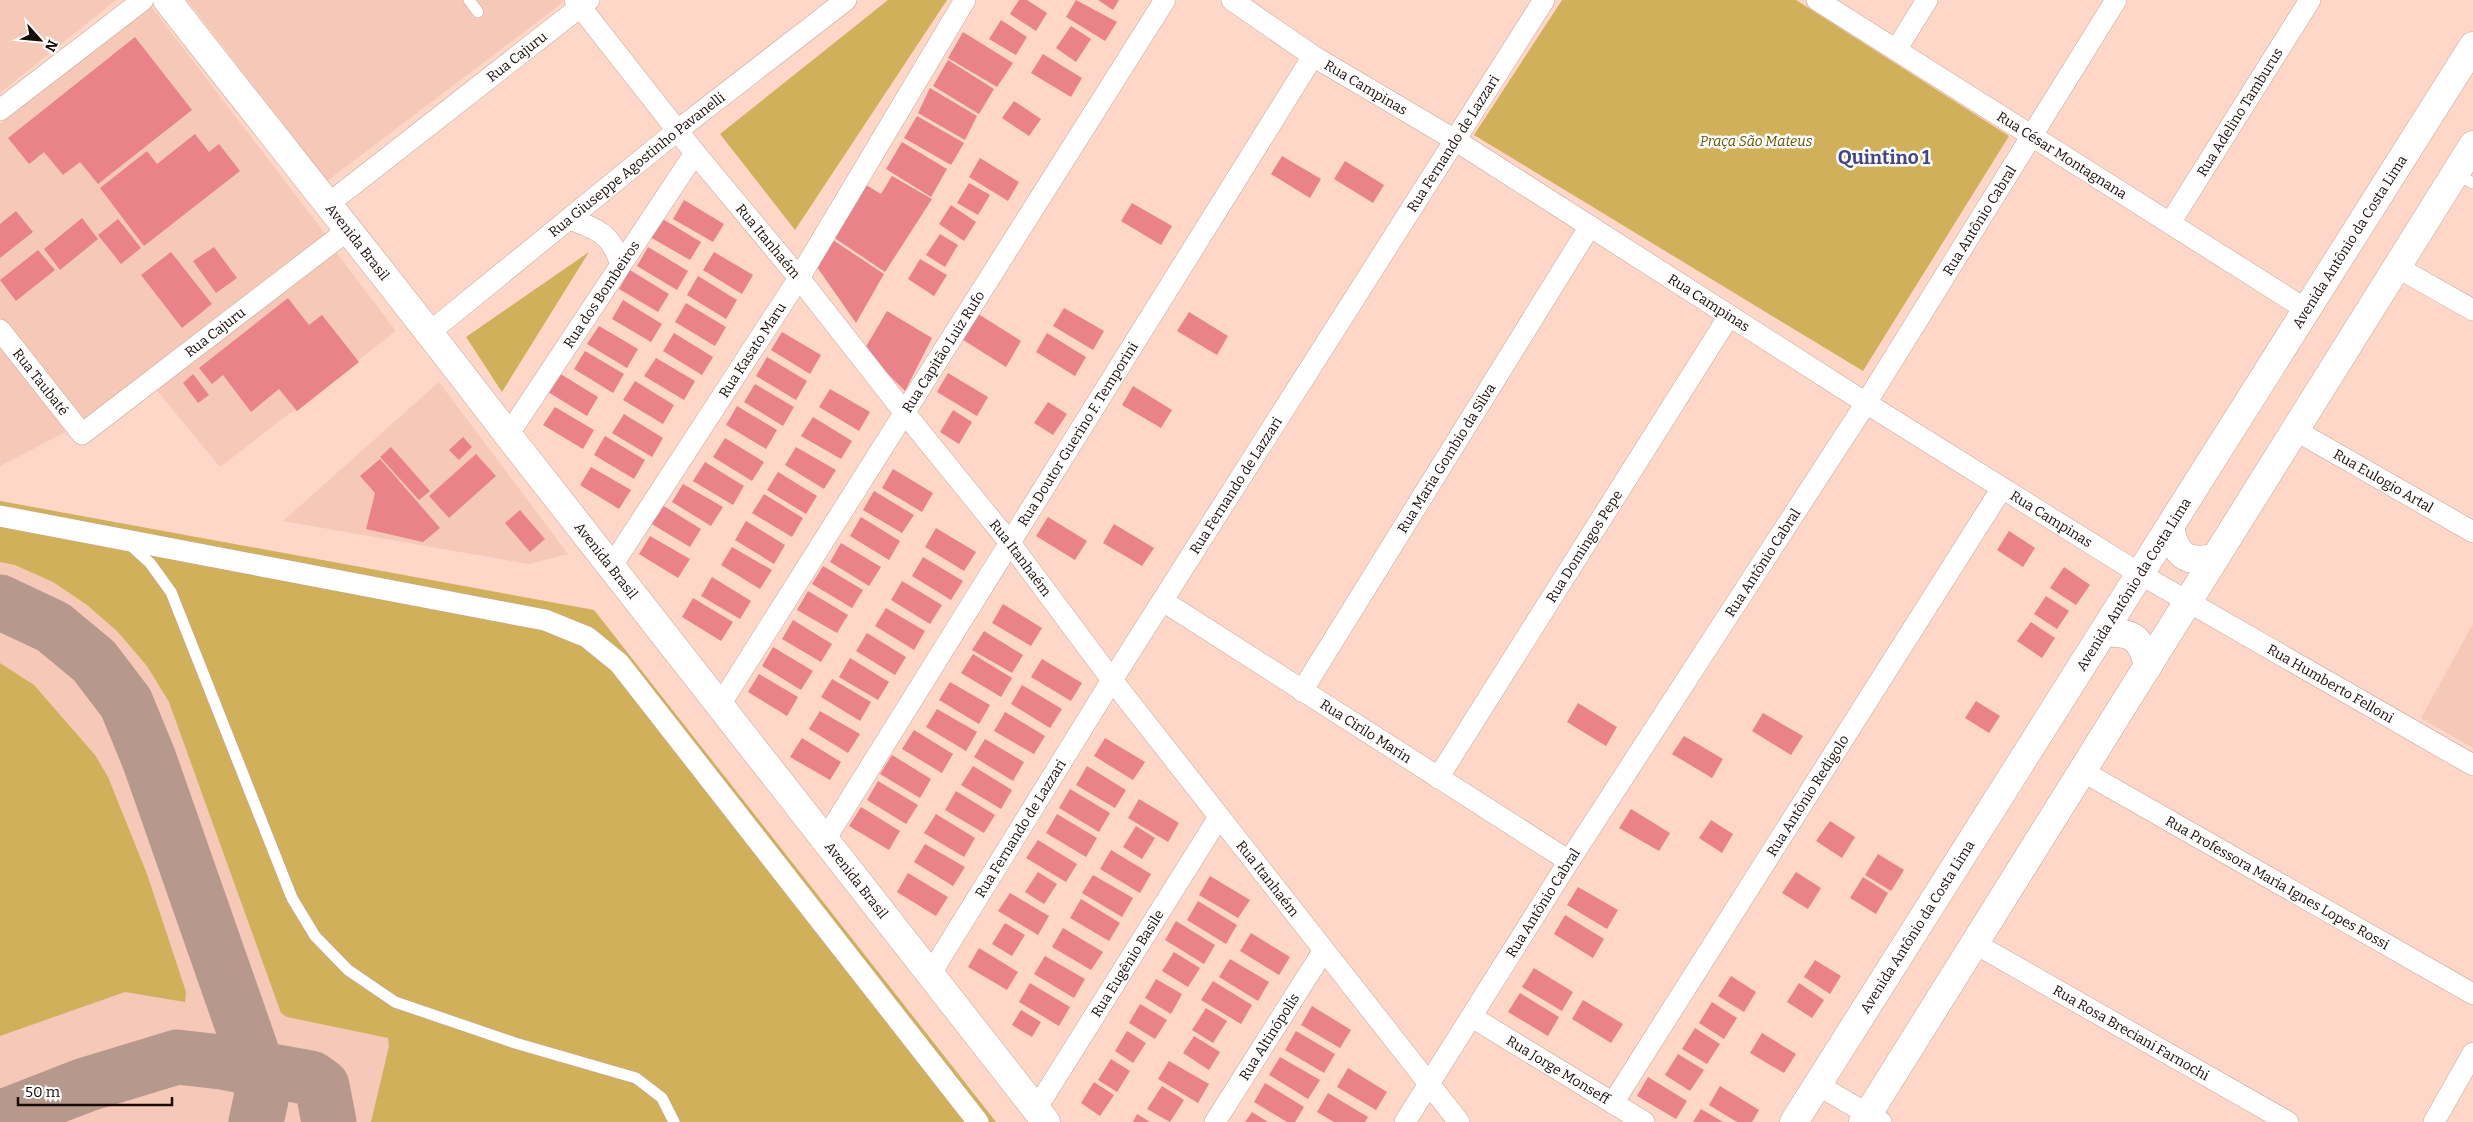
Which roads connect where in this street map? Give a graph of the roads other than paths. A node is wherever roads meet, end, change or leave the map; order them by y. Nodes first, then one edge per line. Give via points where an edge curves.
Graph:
1 (143, 0) edge
2 (167, 0) edge
3 (469, 0) edge
4 (846, 0) edge
5 (964, 0) edge
6 (1165, 0) edge
7 (1232, 0) edge
8 (1544, 0) edge
9 (1817, 0) edge
10 (1927, 0) edge
11 (2116, 0) edge
12 (2310, 0) edge
13 (582, 2) edge
14 (478, 12) dead end
15 (2473, 46) edge
16 (1896, 50) junction
17 (1313, 56) junction
18 (0, 110) edge
19 (678, 130) junction
20 (2031, 134) junction
21 (1455, 140) junction
22 (2473, 145) edge
23 (695, 153) junction
24 (2464, 179) edge
25 (327, 205) junction
26 (569, 219) junction
27 (2170, 222) junction
28 (1590, 226) junction
29 (348, 230) junction
30 (620, 263) junction
31 (2397, 267) junction
32 (799, 278) junction
33 (2307, 310) junction
34 (2473, 310) edge
35 (1729, 316) junction
36 (0, 330) edge
37 (430, 332) junction
38 (1866, 403) junction
39 (904, 412) junction
40 (2295, 430) junction
41 (82, 434) joint
42 (508, 435) junction
43 (2002, 488) junction
44 (0, 516) edge
45 (2170, 527) junction
46 (2473, 532) edge
47 (124, 539) junction
48 (1010, 543) junction
49 (2214, 558) junction
50 (611, 567) junction
51 (2140, 574) junction
52 (2188, 601) junction
53 (1162, 602) junction
54 (2103, 633) junction
55 (2148, 666) junction
56 (1112, 680) junction
57 (1302, 691) junction
58 (720, 705) junction
59 (2473, 764) edge
60 (2082, 771) junction
61 (1438, 778) junction
62 (1220, 817) junction
63 (826, 838) junction
64 (1569, 862) junction
65 (1974, 943) junction
66 (1324, 950) junction
67 (931, 973) junction
68 (2473, 994) edge
69 (1472, 1017) junction
70 (2473, 1053) edge
71 (1430, 1085) junction
72 (1818, 1085) junction
73 (1613, 1103) junction
74 (1041, 1115) edge
75 (1870, 1120) edge
76 (674, 1122) edge
77 (978, 1122) edge
78 (1215, 1122) edge
79 (1406, 1122) edge
80 (1458, 1122) edge
81 (1644, 1122) edge
82 (1794, 1122) edge
83 (2288, 1122) edge
84 (2434, 1122) edge

1 - 18 street
2 - 25 street, Avenida Brasil
3 - 14 lane
4 - 19 street, Rua Giuseppe Agostinho Pavanelli
5 - 32 street, Rua Kasato Maru
6 - 39 street, Rua Capitão Luiz Rufo
7 - 17 street, Rua Campinas
8 - 21 street, Rua Fernando de Lazzari
9 - 16 street, Rua César Montagnana
10 - 16 street
11 - 20 street, Rua Antônio Cabral
12 - 27 street, Rua Adelino Tamburus
13 - 19 street, Rua Itanhaém
13 - 25 street, Rua Cajuru
15 - 33 street, Avenida Antônio da Costa Lima
16 - 20 street, Rua César Montagnana
17 - 21 street, Rua Campinas
17 - 48 street, Rua Doutor Guerino F. Temporini
19 - 23 street, Rua Itanhaém
19 - 26 street, Rua Giuseppe Agostinho Pavanelli
20 - 27 street, Rua César Montagnana
20 - 38 street, Rua Antônio Cabral
21 - 28 street, Rua Campinas
21 - 53 street, Rua Fernando de Lazzari
22 - 24 street
23 - 30 street, Rua dos Bombeiros
23 - 32 street, Rua Itanhaém
24 - 31 street
25 - 29 street, Avenida Brasil
26 - 30 street via 594,228 605,236 615,246
26 - 37 street, Rua Giuseppe Agostinho Pavanelli
27 - 33 street, Rua César Montagnana
28 - 35 street, Rua Campinas
28 - 57 street, Rua Maria Gombio da Silva
29 - 37 street, Avenida Brasil
29 - 41 street, Rua Cajuru
30 - 42 street, Rua dos Bombeiros
31 - 34 street
31 - 40 street
32 - 39 street, Rua Itanhaém
32 - 50 street, Rua Kasato Maru
33 - 45 street, Avenida Antônio da Costa Lima
35 - 38 street, Rua Campinas
35 - 61 street, Rua Domingos Pepe
36 - 41 street, Rua Taubaté
37 - 42 street, Avenida Brasil
38 - 43 street, Rua Campinas
38 - 64 street, Rua Antônio Cabral
39 - 48 street, Rua Itanhaém
39 - 58 street, Rua Capitão Luiz Rufo
40 - 46 street, Rua Eulogio Artal
40 - 49 street
42 - 50 street, Avenida Brasil
43 - 51 street, Rua Campinas
43 - 73 street, Rua Antônio Redigolo
44 - 47 street
45 - 49 street via 2173,544 2183,556 2198,562
45 - 51 street, Avenida Antônio da Costa Lima
47 - 76 lane via 150,563 170,592 292,898 315,936 348,970 395,1002 515,1043 636,1078 662,1098
47 - 77 street via 545,620 587,637 619,663
48 - 56 street, Rua Itanhaém
48 - 63 street, Rua Doutor Guerino F. Temporini
49 - 52 street
50 - 58 street, Avenida Brasil
51 - 52 street, Rua Campinas
51 - 54 street, Avenida Antônio da Costa Lima
52 - 55 street
52 - 59 street, Rua Humberto Felloni
53 - 56 street, Rua Fernando de Lazzari
53 - 57 street, Rua Cirilo Marin
54 - 55 street via 2120,632 2134,637 2144,650
54 - 72 street, Avenida Antônio da Costa Lima
55 - 60 street
56 - 62 street, Rua Itanhaém
56 - 67 street, Rua Fernando de Lazzari
57 - 61 street, Rua Cirilo Marin
58 - 63 street, Avenida Brasil
60 - 65 street
60 - 68 street, Rua Professora Maria Ignes Lopes Rossi
61 - 64 street, Rua Cirilo Marin
62 - 66 street, Rua Itanhaém
62 - 74 street, Rua Eugênio Basile
63 - 67 street, Avenida Brasil
64 - 69 street, Rua Antônio Cabral
65 - 75 street
65 - 83 street, Rua Rosa Breciani Farnochi
66 - 71 street, Rua Itanhaém
66 - 78 street, Rua Altinópolis
67 - 74 street, Avenida Brasil
69 - 71 street, Rua Antônio Cabral
69 - 73 street, Rua Jorge Monseff
70 - 84 street
71 - 79 street, Rua Antônio Cabral
71 - 80 street, Rua Itanhaém
72 - 75 street
72 - 82 street, Avenida Antônio da Costa Lima
73 - 81 street, Rua Jorge Monseff

